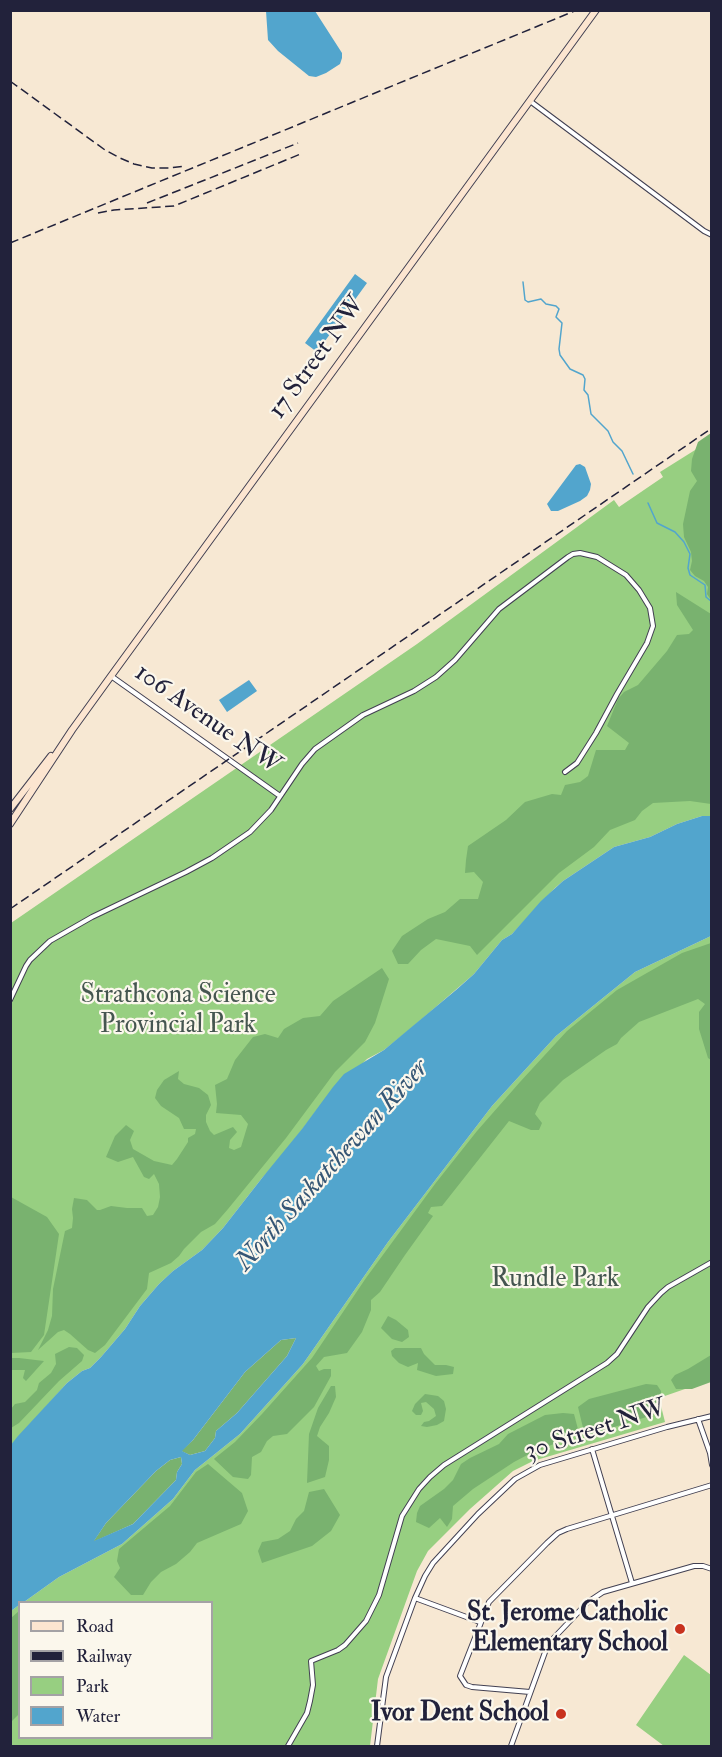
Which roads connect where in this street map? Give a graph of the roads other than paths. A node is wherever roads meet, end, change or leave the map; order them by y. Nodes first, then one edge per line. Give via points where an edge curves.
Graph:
1 (596, 10) edge
2 (530, 101) junction
3 (711, 235) edge
4 (111, 676) junction
5 (72, 730) junction
6 (566, 772) dead end
7 (280, 796) junction
8 (10, 810) edge
9 (10, 824) edge
10 (10, 1000) edge
11 (711, 1262) edge
12 (711, 1416) edge
13 (698, 1419) junction
14 (592, 1449) junction
15 (711, 1465) edge
16 (711, 1485) edge
17 (612, 1516) junction
18 (709, 1568) edge
19 (632, 1583) junction
20 (415, 1598) junction
21 (480, 1622) junction
22 (530, 1692) junction
23 (288, 1746) edge
24 (377, 1746) edge
25 (511, 1746) edge

1 - 2 main road, 17 Street NW
2 - 3 street
2 - 4 main road, 17 Street NW
4 - 5 main road, 17 Street NW
4 - 7 street, 106 Avenue NW
5 - 8 main road, 17 Street NW
5 - 9 main road, 17 Street NW
6 - 7 street via 577,763 596,733 653,626 650,608 626,575 580,553 568,557 499,609 436,677 363,715 315,749
7 - 10 street via 250,832 212,858 50,941 30,960
11 - 23 street via 661,1293 608,1363 444,1465 418,1489 402,1516 379,1595 366,1621 345,1645 311,1661 313,1685 307,1713
12 - 13 street, 30 Street NW
13 - 14 street, 30 Street NW
13 - 15 street
14 - 17 street
14 - 20 street, 30 Street NW via 533,1468 508,1485 433,1563
16 - 17 street
17 - 19 street
17 - 21 street via 558,1533 489,1602
18 - 19 street via 694,1566
19 - 22 street via 595,1596 552,1638
20 - 21 street
20 - 24 street, 30 Street NW via 386,1677
21 - 22 street via 461,1671 463,1681 472,1687
22 - 25 street

